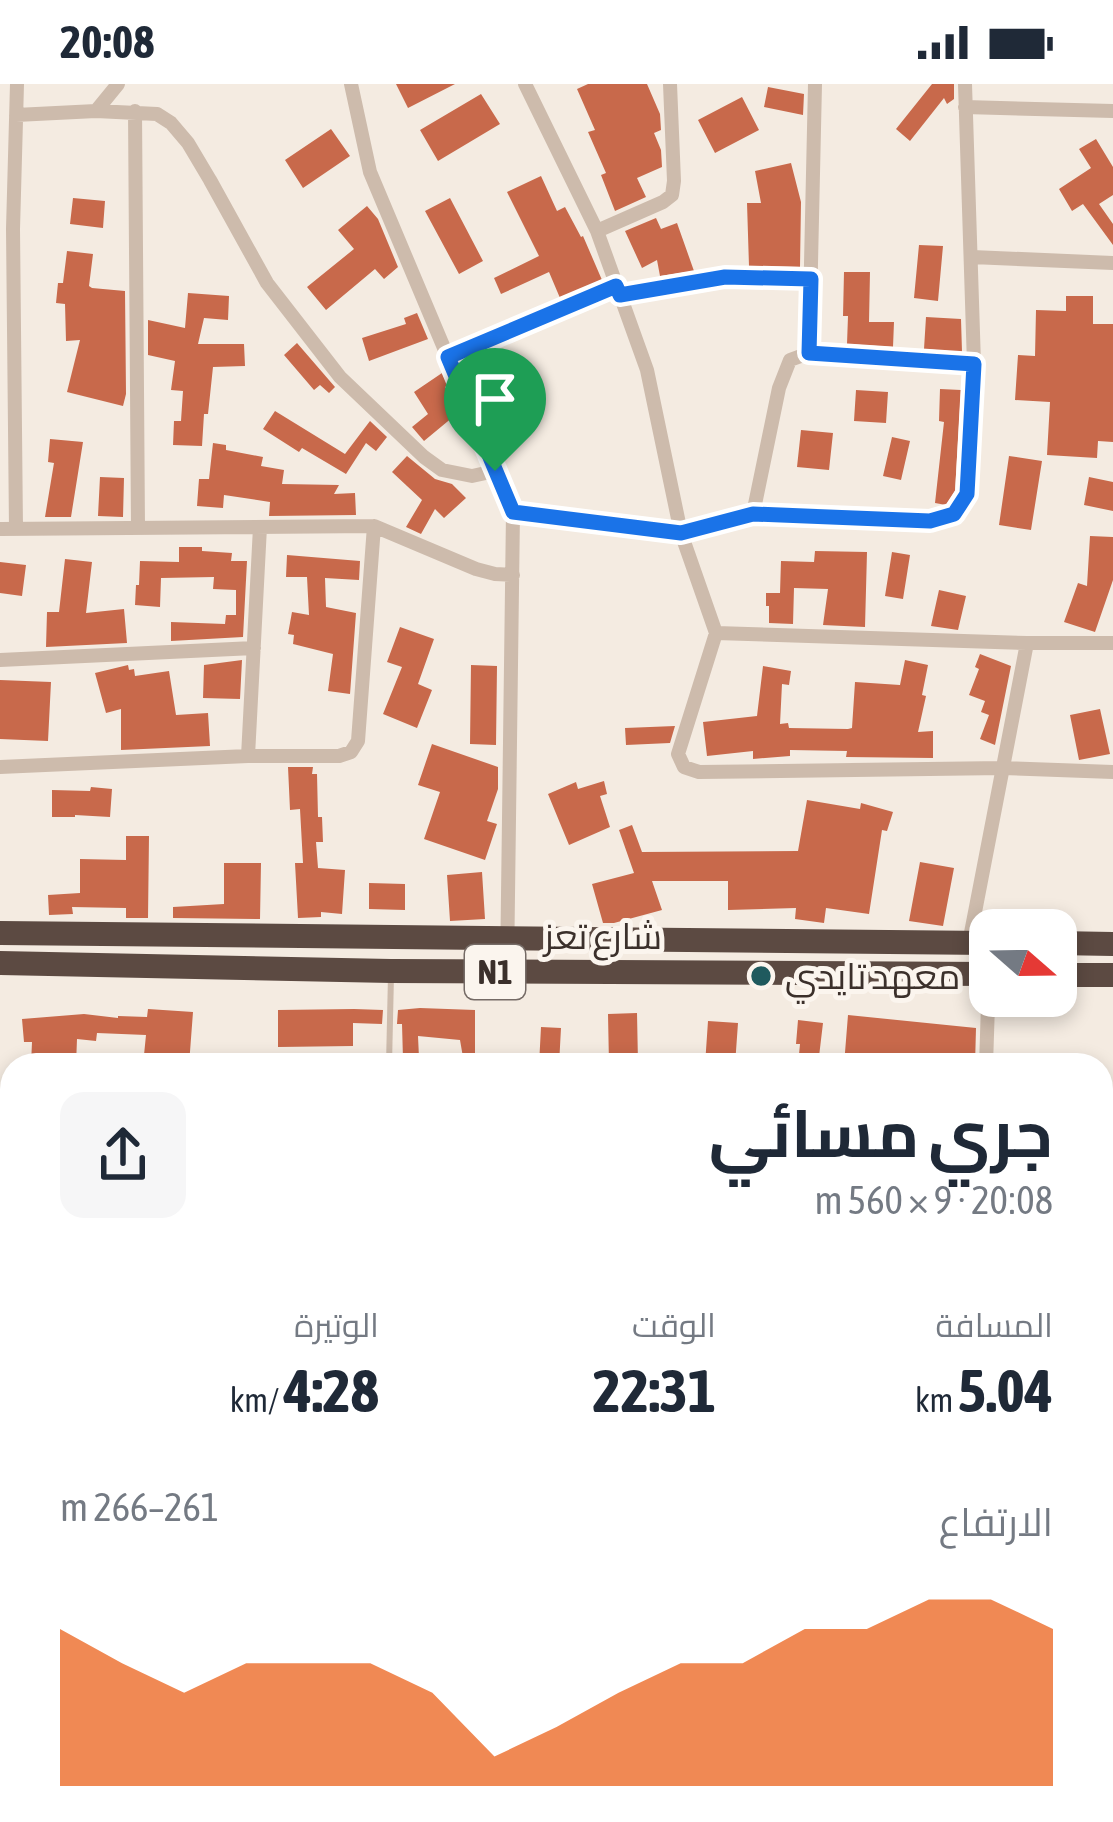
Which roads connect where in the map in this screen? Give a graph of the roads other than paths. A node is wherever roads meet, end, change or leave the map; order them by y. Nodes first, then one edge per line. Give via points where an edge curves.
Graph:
1 (17, 84) edge
2 (118, 84) edge
3 (351, 84) edge
4 (525, 84) edge
5 (670, 84) edge
6 (815, 84) edge
7 (965, 84) edge
8 (965, 107) junction
9 (96, 111) junction
10 (135, 111) junction
11 (1113, 111) edge
12 (16, 115) junction
13 (7, 229) edge
14 (596, 231) junction
15 (972, 257) junction
16 (1113, 263) edge
17 (811, 279) junction
18 (618, 290) junction
19 (809, 353) junction
20 (448, 357) junction
21 (974, 364) junction
22 (495, 471) junction
23 (513, 512) junction
24 (753, 514) junction
25 (374, 526) junction
26 (260, 527) junction
27 (138, 528) junction
28 (8, 529) edge
29 (681, 533) junction
30 (513, 574) junction
31 (716, 633) junction
32 (1027, 643) junction
33 (1113, 643) edge
34 (254, 648) junction
35 (0, 660) edge
36 (248, 756) junction
37 (0, 767) edge
38 (1003, 768) junction
39 (1113, 772) edge
40 (984, 909) edge
41 (0, 933) edge
42 (509, 939) junction
43 (969, 943) edge
44 (1077, 943) edge
45 (1113, 944) edge
46 (0, 964) edge
47 (391, 971) junction
48 (507, 972) junction
49 (969, 974) edge
50 (1077, 975) edge
51 (1113, 976) edge
52 (988, 1017) edge
53 (389, 1053) edge
54 (986, 1053) edge

1 - 12 street
2 - 9 street
3 - 20 street via 370,172
4 - 14 street
5 - 14 street via 672,195
6 - 17 street
7 - 8 street
8 - 11 street
8 - 15 street
9 - 10 street
9 - 12 street
10 - 22 street via 158,114 188,143 267,284 340,376 442,470
10 - 27 street
12 - 13 street
13 - 28 street
14 - 18 street
15 - 16 street
15 - 21 street
17 - 18 street via 725,277
17 - 19 street
18 - 20 street
18 - 29 street via 647,370
19 - 21 street
19 - 24 street via 790,360 778,388
20 - 22 street
21 - 24 street via 967,494 954,514 930,521
22 - 23 street
23 - 29 street
23 - 30 street
24 - 29 street
25 - 26 street
25 - 30 street via 476,569
25 - 36 street via 358,741 339,756
26 - 27 street
26 - 34 street
27 - 28 street
29 - 31 street
30 - 42 street
31 - 32 street
31 - 38 street via 678,754 684,767
32 - 33 street
32 - 38 street
34 - 35 street
34 - 36 street
36 - 37 street
38 - 39 street
38 - 40 street
41 - 42 highway, شارع تعز / N1
42 - 43 highway, شارع تعز / N1
42 - 48 street
44 - 45 highway
46 - 47 highway, شارع تعز / N1
47 - 48 highway, شارع تعز / N1
47 - 53 lane
48 - 49 highway, شارع تعز / N1
50 - 51 highway
52 - 54 street

